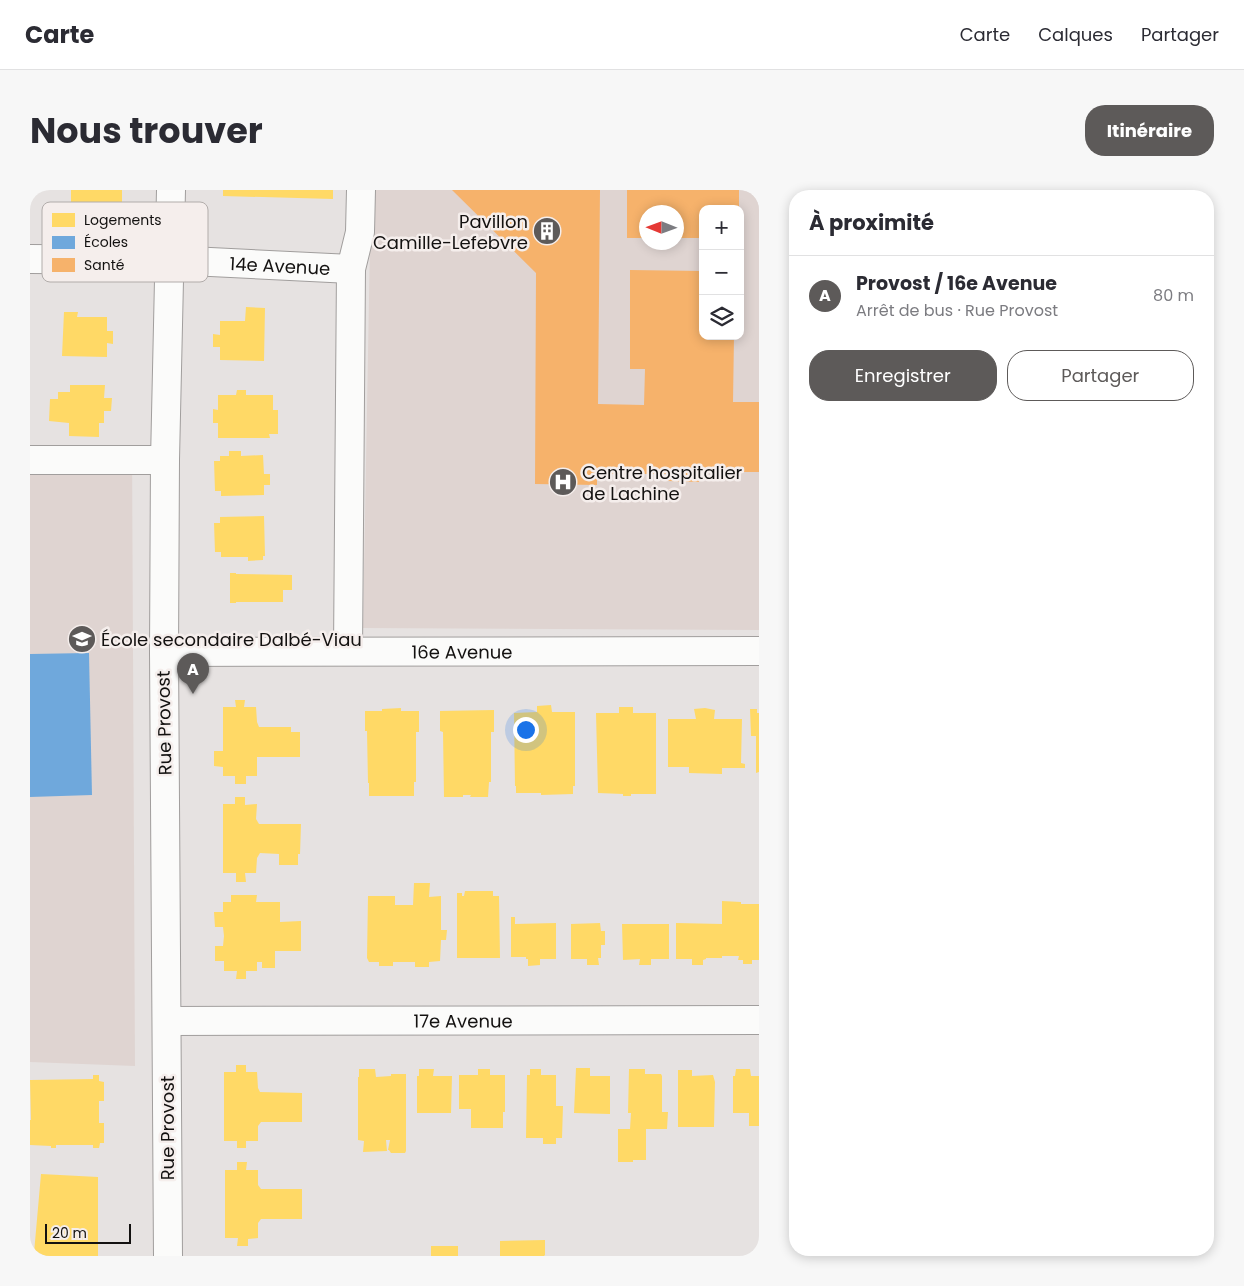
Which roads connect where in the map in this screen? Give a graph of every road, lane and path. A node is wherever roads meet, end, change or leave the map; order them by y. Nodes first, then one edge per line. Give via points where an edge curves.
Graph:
1 (361, 190) edge
2 (208, 262) edge
3 (350, 269) junction
4 (169, 282) edge
5 (30, 460) edge
6 (165, 460) junction
7 (348, 651) junction
8 (759, 651) edge
9 (164, 652) junction
10 (759, 1020) edge
11 (167, 1021) junction
12 (168, 1256) edge

1 - 3 street via 360,232
2 - 3 street, 14e Avenue
3 - 7 street
4 - 6 street, Rue Provost
5 - 6 street
6 - 9 street, Rue Provost
7 - 8 street, 16e Avenue
7 - 9 street, 16e Avenue
9 - 11 street, Rue Provost
10 - 11 street, 17e Avenue
11 - 12 street, Rue Provost

